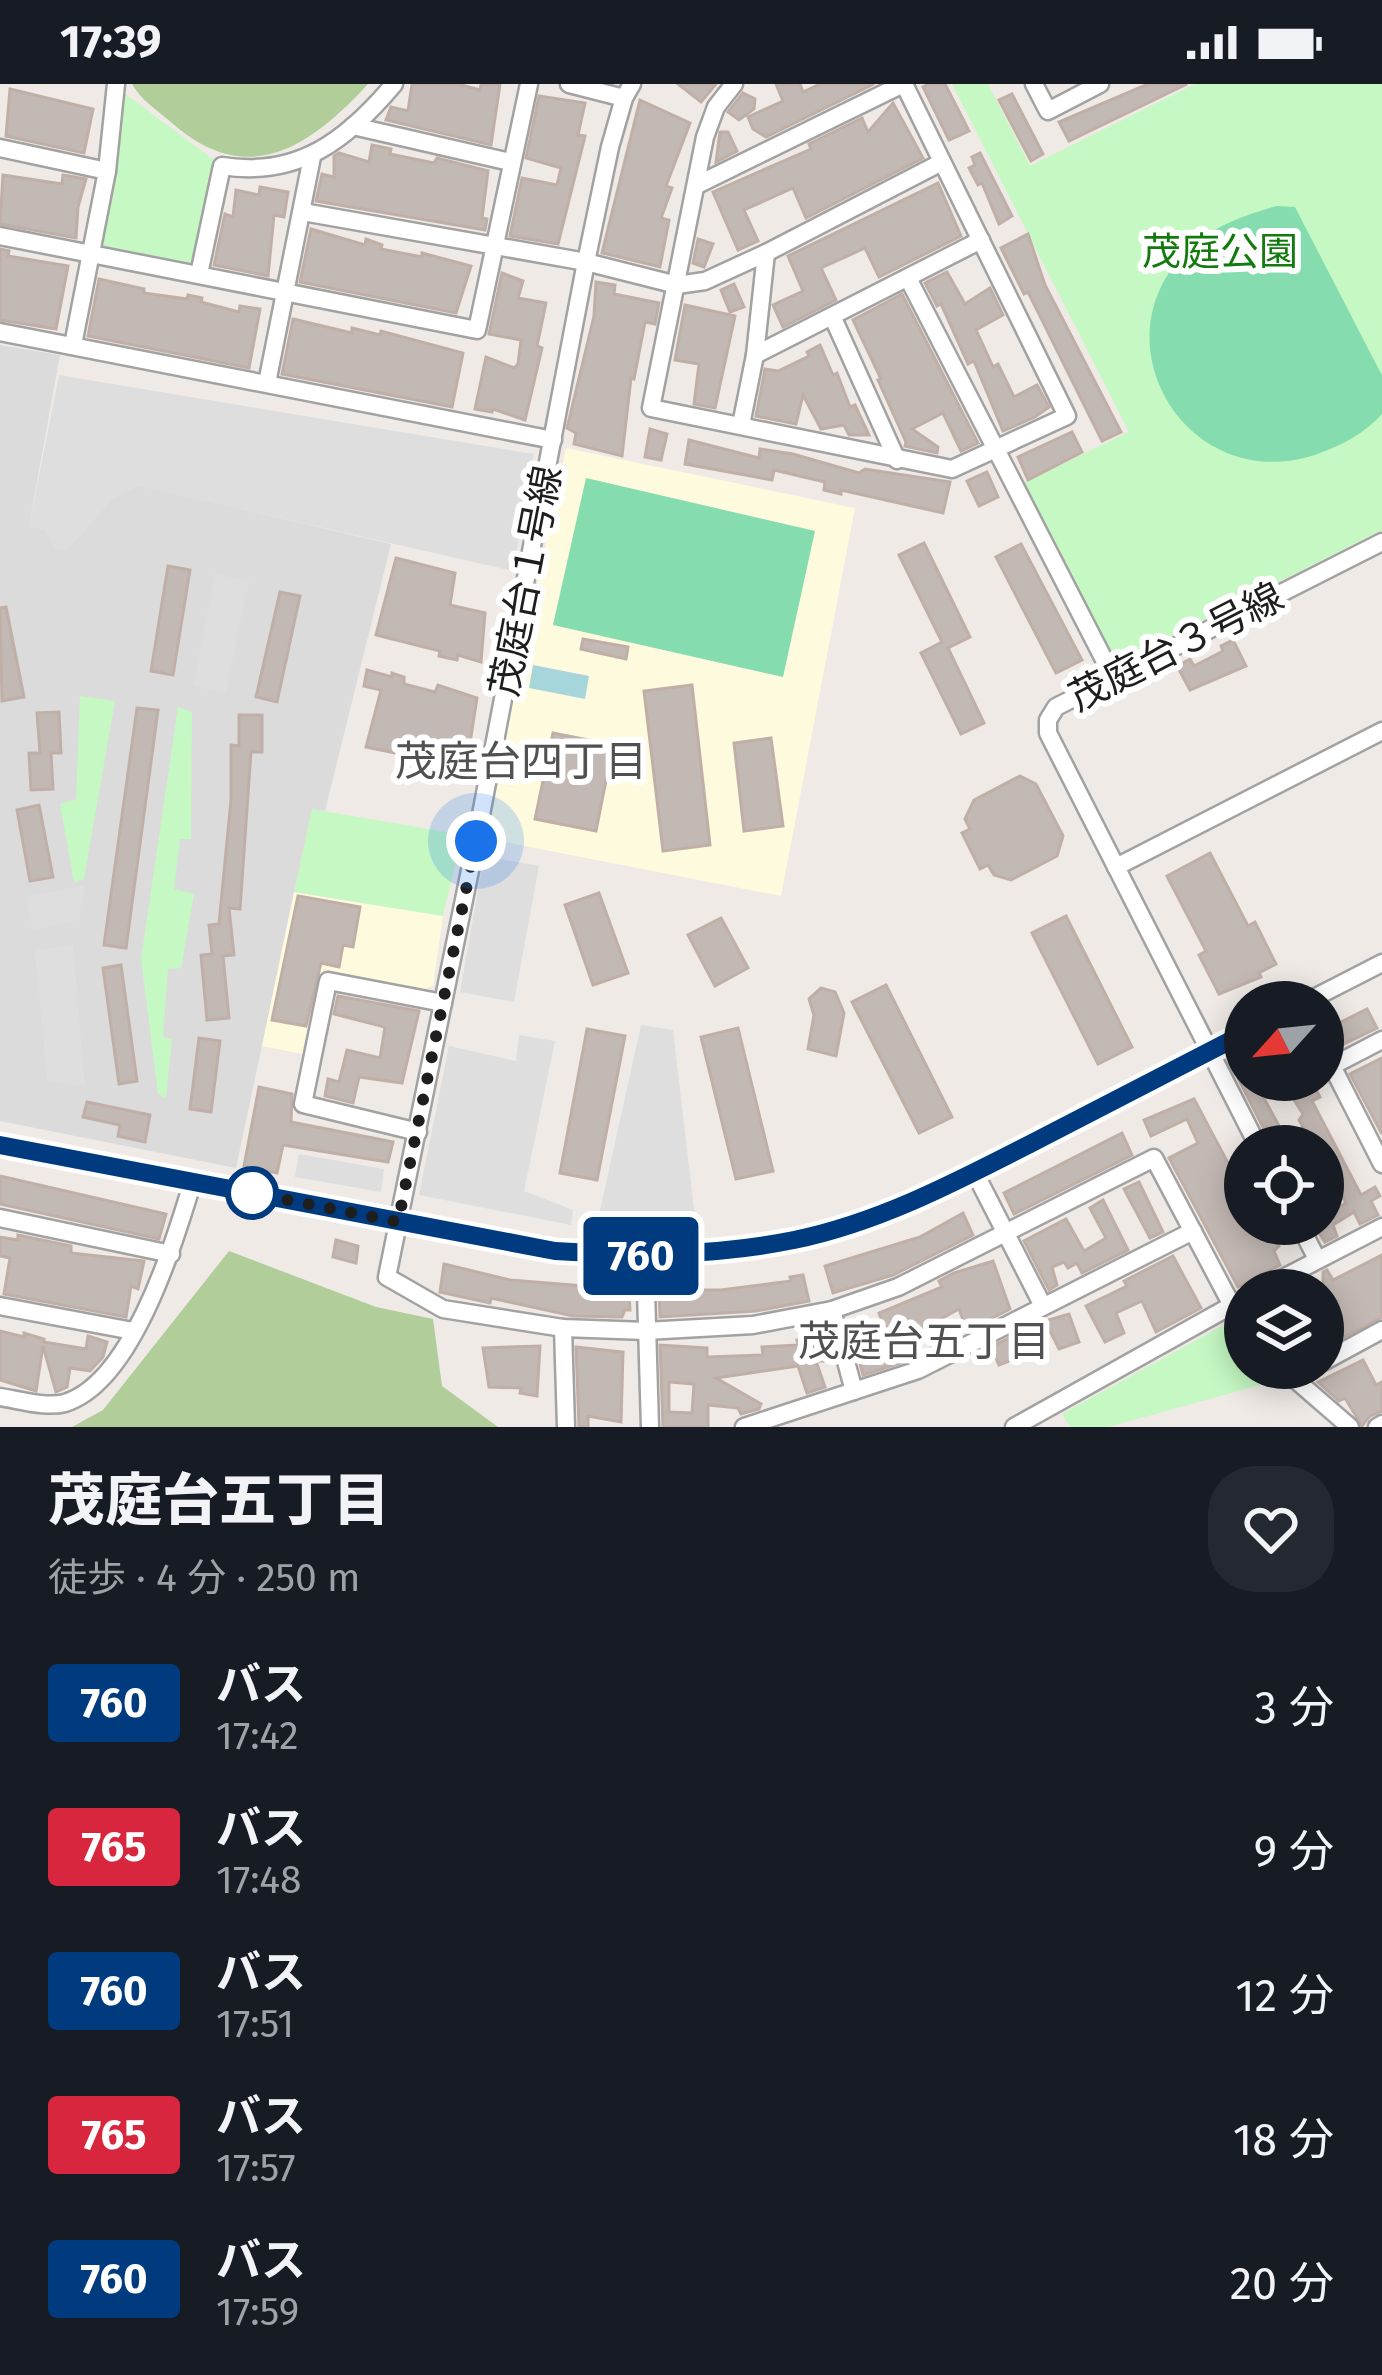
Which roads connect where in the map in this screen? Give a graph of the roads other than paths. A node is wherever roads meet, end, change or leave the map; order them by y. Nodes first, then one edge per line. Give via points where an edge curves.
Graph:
1 (394, 84) edge
2 (530, 84) edge
3 (569, 84) edge
4 (734, 84) edge
5 (903, 84) edge
6 (1034, 84) edge
7 (1100, 84) edge
8 (112, 85) edge
9 (628, 91) edge
10 (353, 126) junction
11 (0, 148) edge
12 (312, 158) junction
13 (510, 162) junction
14 (942, 162) junction
15 (107, 171) junction
16 (698, 184) junction
17 (302, 212) junction
18 (0, 236) edge
19 (981, 240) junction
20 (494, 248) junction
21 (766, 253) junction
22 (92, 256) junction
23 (586, 262) junction
24 (199, 274) junction
25 (909, 280) junction
26 (677, 285) junction
27 (286, 290) junction
28 (832, 319) junction
29 (0, 332) edge
30 (73, 345) junction
31 (755, 355) junction
32 (267, 383) junction
33 (741, 425) junction
34 (553, 440) junction
35 (995, 451) junction
36 (898, 460) junction
37 (1382, 542) edge
38 (1113, 677) junction
39 (1382, 731) edge
40 (1117, 867) junction
41 (1382, 963) edge
42 (1344, 982) edge
43 (443, 1003) junction
44 (1382, 1040) edge
45 (1224, 1044) edge
46 (1209, 1052) junction
47 (1247, 1125) edge
48 (418, 1132) junction
49 (1376, 1139) edge
50 (0, 1144) edge
51 (1382, 1164) edge
52 (975, 1173) junction
53 (193, 1181) junction
54 (0, 1219) edge
55 (398, 1222) junction
56 (1382, 1227) edge
57 (1193, 1231) junction
58 (1006, 1233) junction
59 (1310, 1245) edge
60 (171, 1254) junction
61 (645, 1257) junction
62 (1317, 1259) junction
63 (1299, 1269) edge
64 (1224, 1278) edge
65 (0, 1306) edge
66 (1043, 1306) junction
67 (1224, 1309) edge
68 (832, 1310) junction
69 (563, 1328) junction
70 (134, 1330) junction
71 (646, 1330) junction
72 (1382, 1330) edge
73 (1344, 1351) edge
74 (1307, 1389) edge
75 (854, 1390) junction
76 (0, 1397) edge
77 (566, 1427) edge
78 (650, 1427) edge
79 (744, 1427) edge
80 (1015, 1427) edge
81 (1350, 1427) edge

1 - 10 street
2 - 13 street
3 - 9 street
4 - 16 street via 705,137
5 - 14 street
5 - 16 street
6 - 7 street via 1048,111
8 - 15 street
9 - 23 street, 茂庭台１号線
10 - 12 street
10 - 13 street
11 - 15 street
12 - 17 street
12 - 24 street via 258,169 222,166
13 - 20 street
14 - 19 street
14 - 21 street
15 - 22 street
16 - 26 street
17 - 20 street
17 - 27 street
18 - 22 street
19 - 25 street
19 - 35 street via 1067,416
20 - 23 street
20 - 27 street via 477,330
21 - 26 street
21 - 31 street
22 - 24 street
22 - 30 street
23 - 26 street
23 - 34 street, 茂庭台１号線
24 - 27 street
25 - 28 street
25 - 35 street
26 - 33 street via 651,408
27 - 32 street
28 - 31 street
28 - 36 street
29 - 30 street
30 - 32 street
31 - 33 street
32 - 34 street
33 - 36 street
34 - 43 street, 茂庭台１号線
35 - 36 street via 952,469
35 - 38 street
37 - 38 street, 茂庭台３号線
38 - 40 street, 茂庭台３号線 via 1055,707 1048,733
39 - 40 street
40 - 46 street, 茂庭台３号線
41 - 42 street
43 - 48 street, 茂庭台１号線
43 - 48 street via 328,981 303,1104
44 - 49 street via 1332,1066
45 - 46 street
46 - 47 street, 茂庭台３号線
46 - 52 street
48 - 55 street, 茂庭台１号線
49 - 51 street
50 - 53 street
52 - 58 street
52 - 61 street via 895,1209 796,1239
53 - 55 street
53 - 60 street
54 - 60 street
55 - 61 street via 555,1251
55 - 69 street, 茂庭台１号線 via 387,1277 397,1285 442,1309
56 - 62 street
57 - 58 street via 1154,1158
57 - 64 street
57 - 66 street
58 - 66 street
58 - 68 street
59 - 62 street
60 - 70 street
61 - 71 street
62 - 63 street
65 - 70 street
66 - 75 street via 919,1370
67 - 80 street
68 - 71 street
68 - 75 street
69 - 71 street
69 - 77 street
70 - 76 street via 110,1368 74,1399 59,1405
71 - 78 street
72 - 73 street
74 - 81 street
75 - 79 street

